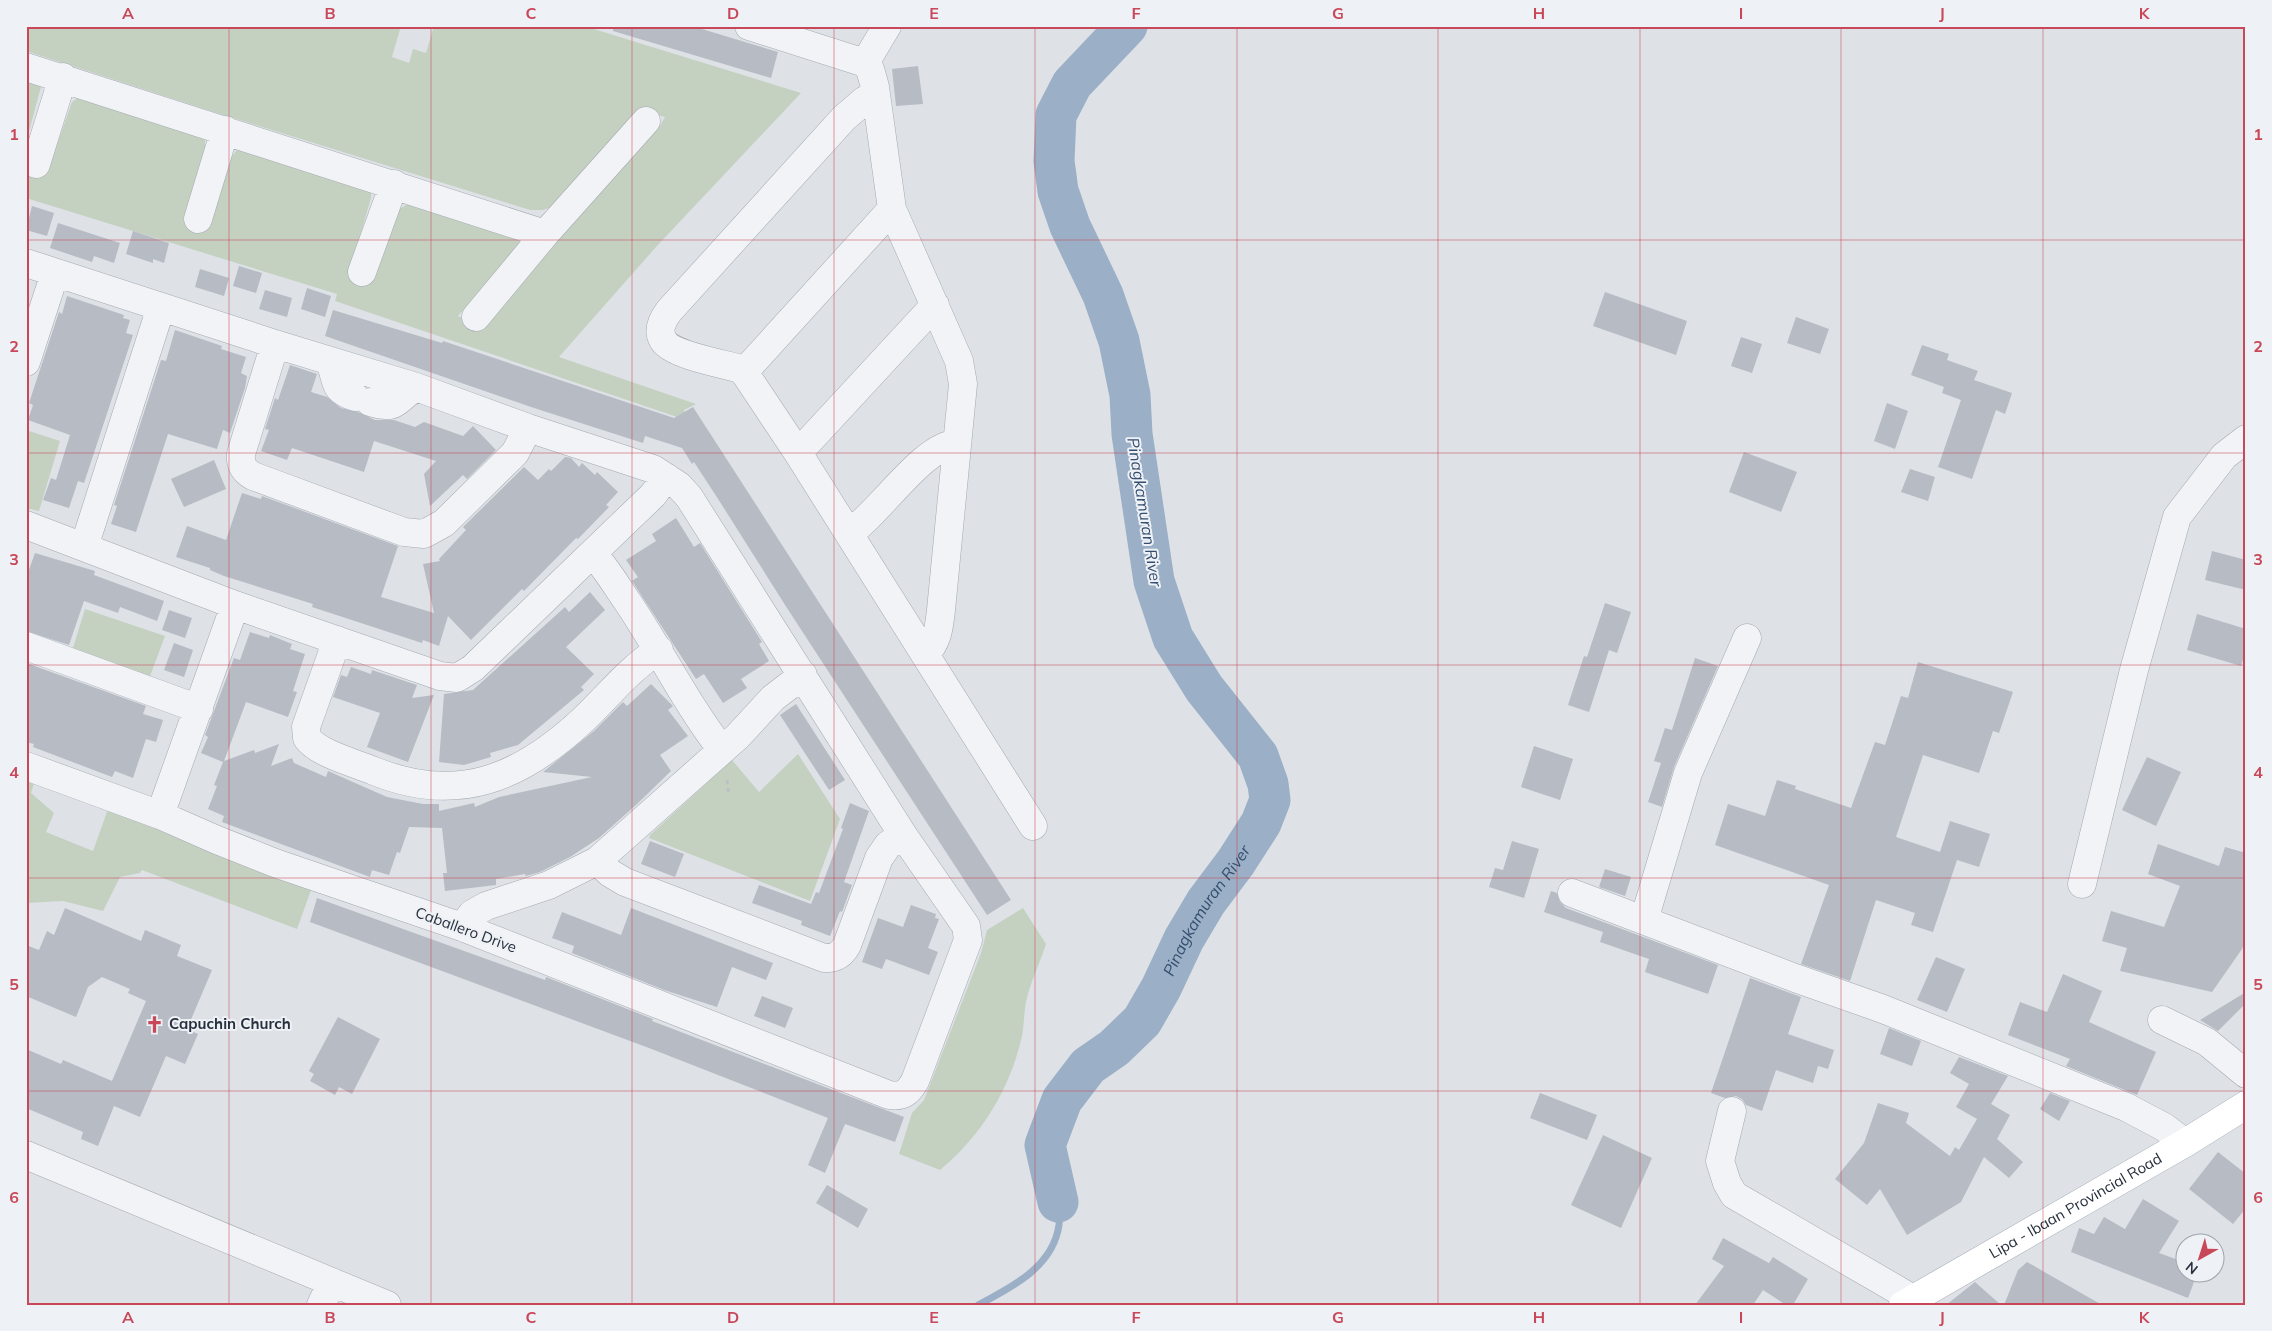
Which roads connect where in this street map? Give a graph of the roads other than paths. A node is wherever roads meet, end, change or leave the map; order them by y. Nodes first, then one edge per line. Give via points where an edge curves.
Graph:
1 (749, 26) edge
2 (887, 26) edge
3 (865, 62) junction
4 (26, 66) edge
5 (63, 77) junction
6 (876, 97) junction
7 (646, 121) dead end
8 (225, 130) junction
9 (36, 164) dead end
10 (394, 184) junction
11 (892, 209) junction
12 (198, 219) dead end
13 (545, 234) junction
14 (26, 263) edge
15 (362, 272) dead end
16 (54, 273) junction
17 (934, 305) junction
18 (161, 307) junction
19 (476, 317) dead end
20 (275, 344) junction
21 (329, 361) junction
22 (26, 362) edge
23 (744, 372) junction
24 (416, 387) junction
25 (528, 428) junction
26 (2246, 439) edge
27 (956, 444) junction
28 (798, 453) junction
29 (666, 477) junction
30 (26, 525) edge
31 (849, 533) junction
32 (84, 547) junction
33 (593, 554) junction
34 (235, 605) junction
35 (1746, 638) dead end
36 (337, 640) junction
37 (26, 646) edge
38 (659, 650) junction
39 (925, 654) junction
40 (804, 675) junction
41 (198, 708) junction
42 (722, 750) junction
43 (26, 766) edge
44 (160, 814) junction
45 (1033, 826) dead end
46 (903, 835) junction
47 (597, 862) junction
48 (2082, 884) dead end
49 (1572, 893) dead end
50 (1644, 920) junction
51 (462, 927) junction
52 (2162, 1020) dead end
53 (2246, 1074) edge
54 (2246, 1105) edge
55 (1732, 1112) dead end
56 (2185, 1143) junction
57 (26, 1155) edge
58 (327, 1293) edge
59 (1908, 1302) edge
60 (387, 1305) edge

1 - 3 street
2 - 3 street
3 - 6 street via 870,69
4 - 5 street
5 - 8 street
5 - 9 street
6 - 11 street
6 - 23 street via 865,100 844,118 665,318 661,332 668,346
7 - 13 street
8 - 10 street
8 - 12 street
10 - 13 street
10 - 15 street
11 - 17 street
11 - 23 street
13 - 19 street
14 - 16 street
16 - 18 street
16 - 22 street
17 - 27 street via 962,372
17 - 28 street
18 - 20 street
18 - 32 street
20 - 21 street
20 - 25 street via 241,454 246,472 404,532 424,534 444,523 515,453
21 - 24 street
21 - 24 street via 336,387 362,399 394,405
23 - 28 street
24 - 25 street
25 - 29 street via 646,467
26 - 48 street via 2224,456 2177,517 2134,670
27 - 31 street via 943,446 928,456
27 - 39 street via 940,618 934,643
28 - 31 street
29 - 33 street via 653,496
29 - 40 street via 689,497
30 - 32 street
31 - 39 street
32 - 34 street
33 - 36 street via 473,668 457,678 440,676
33 - 38 street
34 - 36 street
34 - 41 street
35 - 50 street via 1688,773
36 - 38 street via 308,722 307,738 321,750 383,775 438,787 479,782 530,761 584,719 639,662
37 - 41 street
38 - 42 street
39 - 45 street
40 - 42 street via 773,698
40 - 46 street
41 - 44 street
42 - 47 street
43 - 44 street, Caballero Drive
44 - 51 street, Caballero Drive via 275,863
46 - 47 street via 888,845 879,858 844,951 831,958 624,882
46 - 51 street, Caballero Drive via 968,933 966,947 915,1081 905,1094 898,1096
47 - 51 street via 548,885 486,906 472,914
49 - 50 street
50 - 56 street via 1883,1009 2126,1108 2164,1127
52 - 53 street via 2207,1042
54 - 56 main road, Lipa - Ibaan Provincial Road
55 - 59 street via 1720,1160 1734,1195
56 - 59 main road, Lipa - Ibaan Provincial Road
57 - 58 street
58 - 60 street

